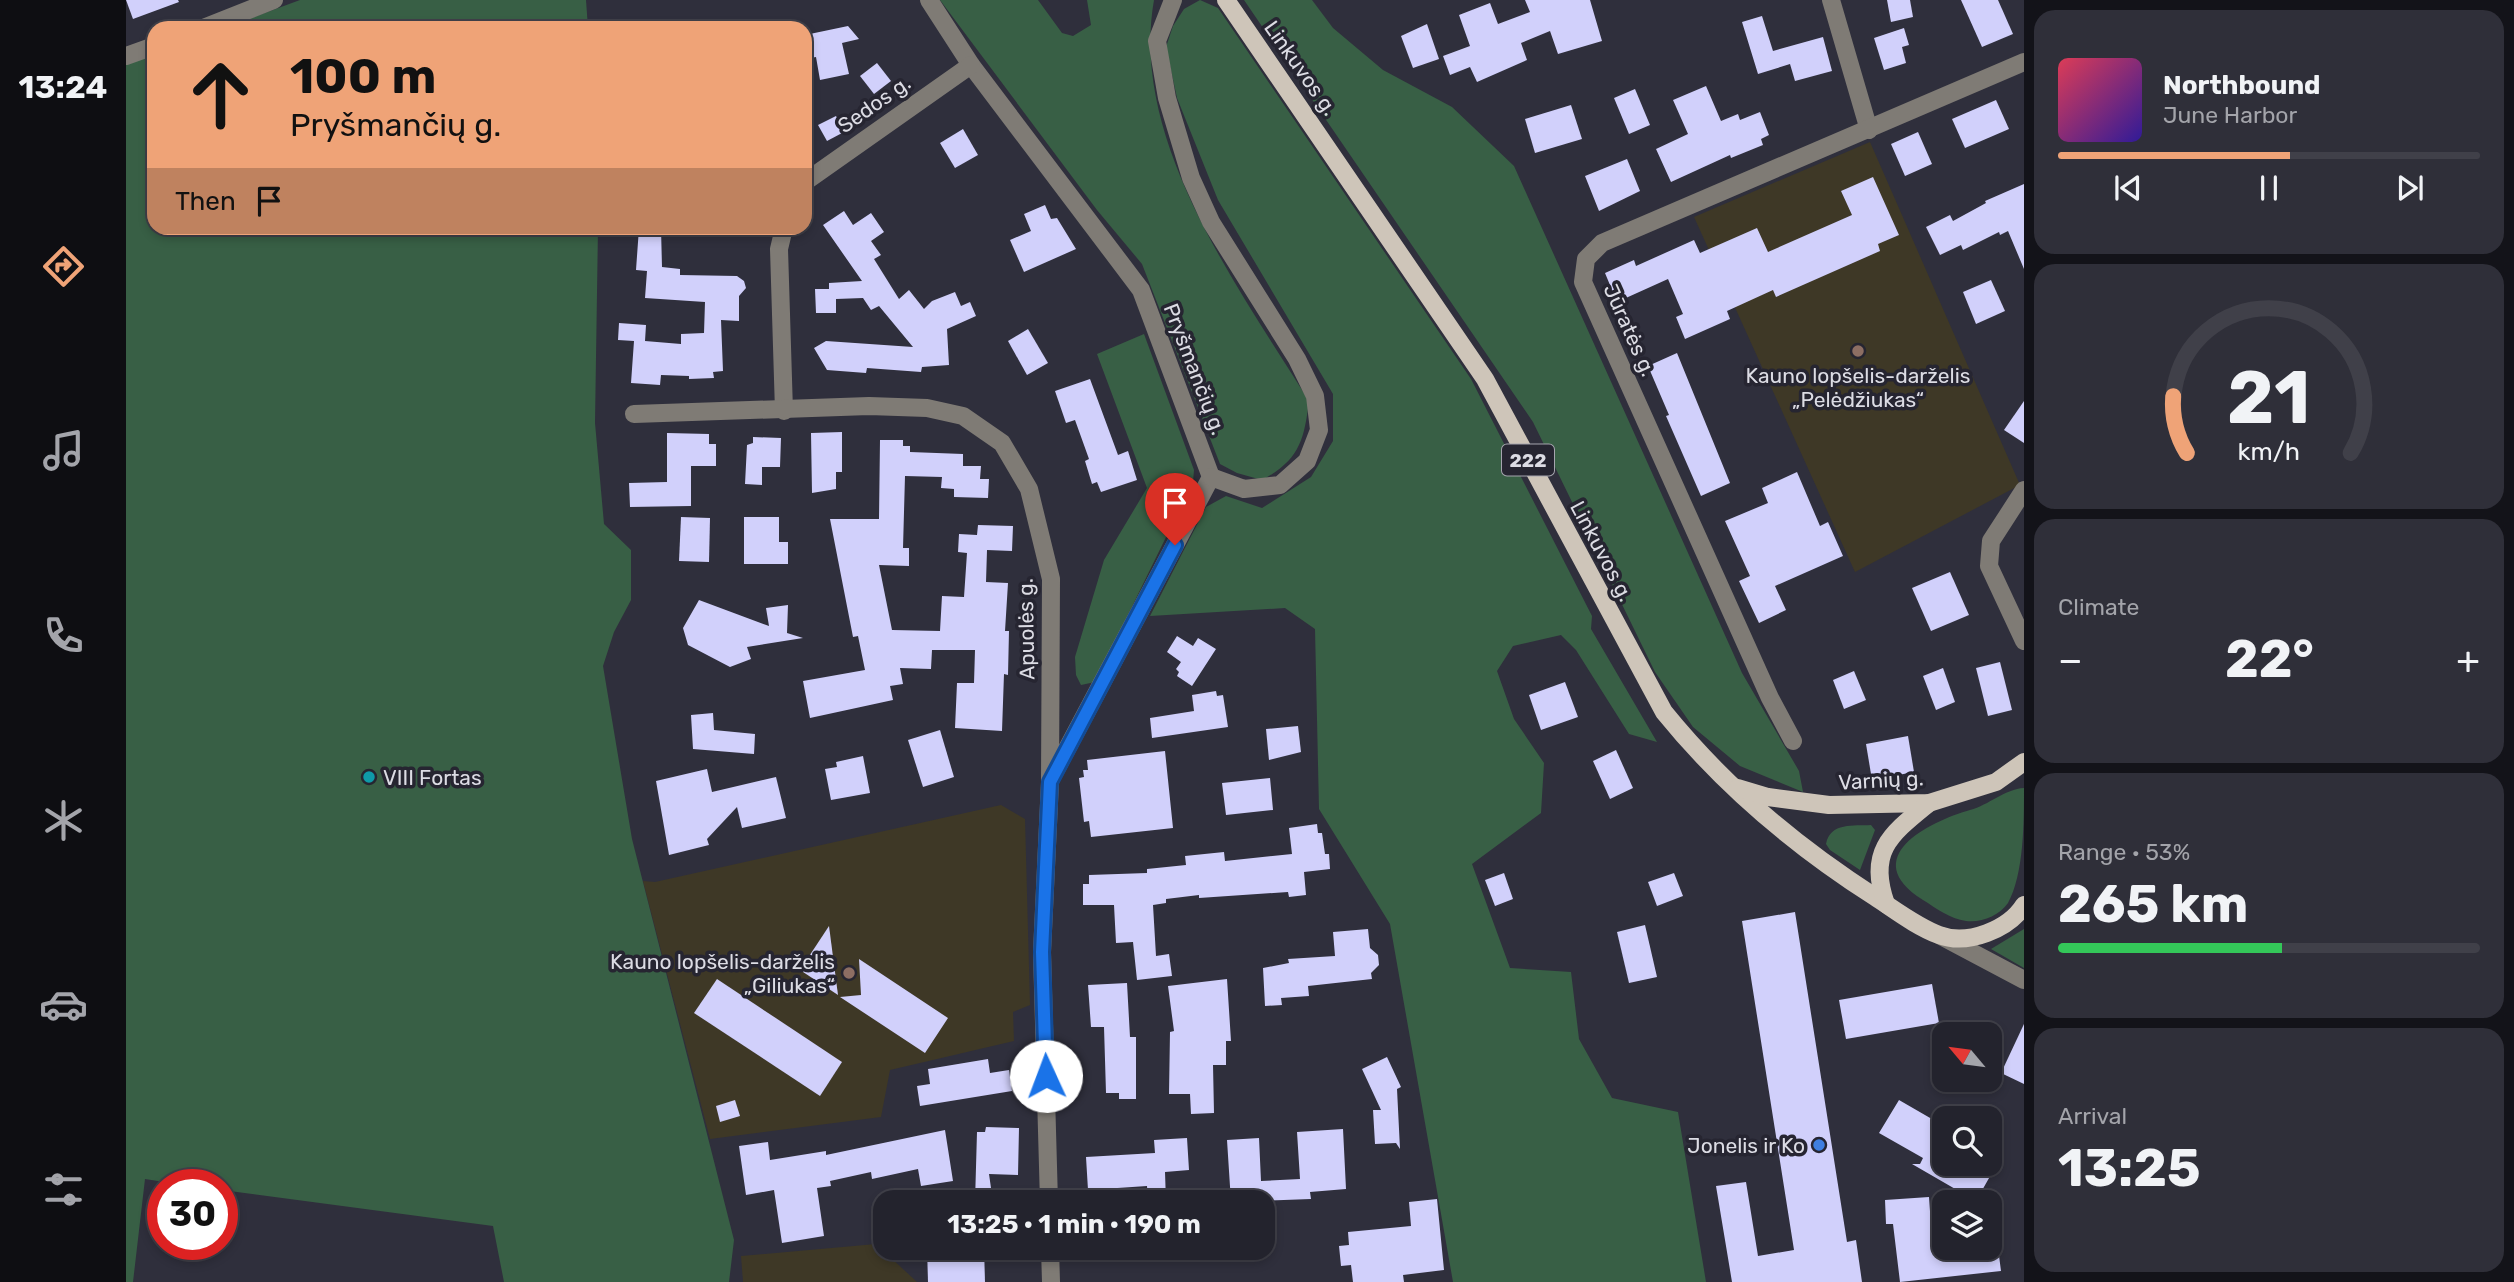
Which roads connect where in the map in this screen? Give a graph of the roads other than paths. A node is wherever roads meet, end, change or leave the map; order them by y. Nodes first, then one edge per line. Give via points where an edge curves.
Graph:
1 (274, 0) edge
2 (929, 0) edge
3 (1173, 0) edge
4 (1226, 0) edge
5 (1831, 0) edge
6 (221, 21) edge
7 (147, 48) edge
8 (126, 56) edge
9 (2024, 62) edge
10 (971, 65) junction
11 (1869, 130) junction
12 (812, 177) edge
13 (782, 235) edge
14 (785, 411) junction
15 (634, 414) dead end
16 (1211, 477) junction
17 (2024, 490) edge
18 (2024, 641) edge
19 (1793, 741) dead end
20 (2024, 762) edge
21 (2024, 779) edge
22 (1050, 782) junction
23 (1996, 782) junction
24 (1733, 787) junction
25 (1929, 803) junction
26 (1886, 904) junction
27 (2024, 905) edge
28 (1941, 936) junction
29 (2024, 981) edge
30 (1049, 1190) edge
31 (1050, 1260) edge
32 (1051, 1282) edge

1 - 6 street
2 - 10 street, Pryšmančių g.
3 - 16 street via 1157,41 1167,98 1191,177 1211,222 1297,359 1315,396 1319,430 1307,461 1280,485 1244,489
4 - 24 main road, Linkuvos g. / 222 via 1485,379 1664,712
5 - 11 street
7 - 8 street
9 - 11 street, Jūratės g.
10 - 12 street, Sedos g.
10 - 16 street, Pryšmančių g. via 1141,290
11 - 19 street, Jūratės g. via 1602,243 1586,259 1583,282
13 - 14 street via 779,249
14 - 15 street, Apuolės g.
14 - 22 street, Apuolės g. via 927,408 963,416 1002,443 1029,489 1051,579
16 - 22 street
17 - 18 street via 1991,541 1989,566
20 - 23 main road, Varnių g.
21 - 23 main road
22 - 30 street, Apuolės g. via 1042,952
23 - 25 main road, Varnių g.
24 - 25 main road, Varnių g. via 1829,806
24 - 26 main road, Linkuvos g. / 222 via 1787,835
25 - 26 main road via 1886,841 1879,863
26 - 28 main road, Linkuvos g. / 222
27 - 28 main road via 2008,922 1986,934
28 - 29 street, Linkuvos g. / 222
31 - 32 street

